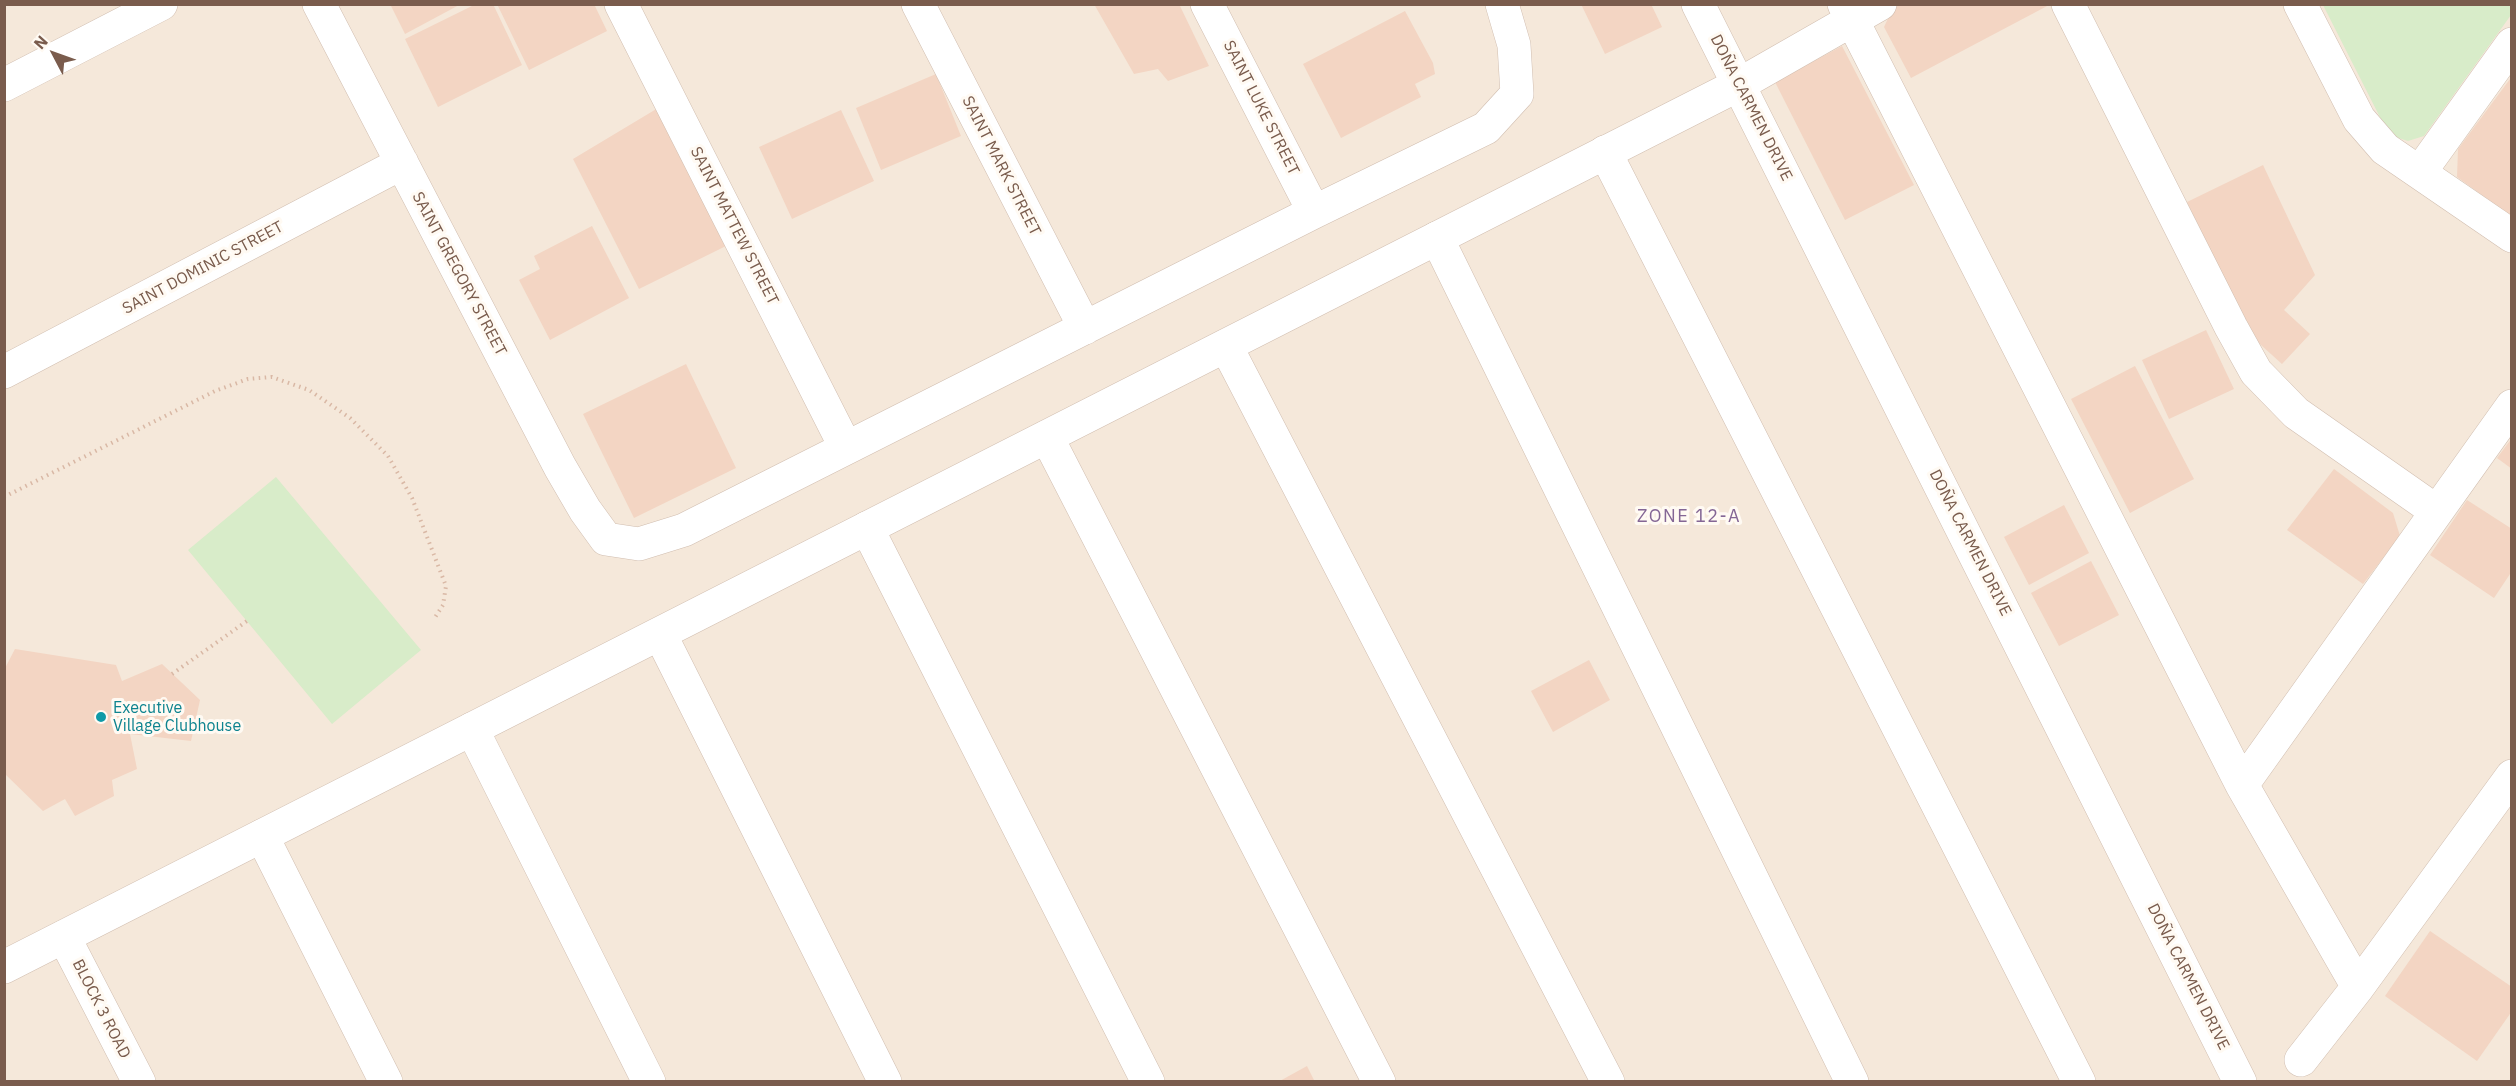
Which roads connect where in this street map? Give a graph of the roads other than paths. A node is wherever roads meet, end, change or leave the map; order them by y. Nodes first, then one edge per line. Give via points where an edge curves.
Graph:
1 (161, 4) edge
2 (319, 4) edge
3 (621, 4) edge
4 (918, 4) edge
5 (1207, 4) edge
6 (1502, 4) edge
7 (1698, 4) edge
8 (1880, 4) edge
9 (2068, 4) edge
10 (2300, 4) edge
11 (1848, 13) edge
12 (2511, 44) edge
13 (1740, 84) junction
14 (4, 85) edge
15 (1605, 152) junction
16 (402, 163) junction
17 (2420, 172) junction
18 (1314, 212) junction
19 (2511, 236) edge
20 (1437, 238) junction
21 (1084, 328) junction
22 (1226, 345) junction
23 (4, 372) edge
24 (2511, 406) edge
25 (1047, 437) junction
26 (846, 448) junction
27 (2436, 512) junction
28 (867, 528) junction
29 (660, 634) junction
30 (472, 729) junction
31 (2511, 776) edge
32 (2242, 785) junction
33 (262, 836) junction
34 (64, 937) junction
35 (4, 967) edge
36 (2358, 987) junction
37 (2301, 1060) dead end
38 (139, 1082) edge
39 (386, 1082) edge
40 (649, 1082) edge
41 (885, 1082) edge
42 (1148, 1082) edge
43 (1378, 1082) edge
44 (1608, 1082) edge
45 (1852, 1082) edge
46 (2079, 1082) edge
47 (2240, 1082) edge

1 - 14 street
2 - 16 street, SAINT GREGORY STREET
3 - 26 street, SAINT MATTEW STREET
4 - 21 street, SAINT MARK STREET
5 - 18 street, SAINT LUKE STREET
6 - 18 street via 1514,45 1517,94 1486,128
7 - 13 street, DOÑA CARMEN DRIVE
8 - 11 street
9 - 27 street via 2256,372 2296,413
10 - 17 street via 2359,119 2385,149
11 - 13 street
11 - 32 street
12 - 17 street
13 - 15 street
13 - 47 street, DOÑA CARMEN DRIVE
15 - 20 street
15 - 46 street
16 - 23 street, SAINT DOMINIC STREET
16 - 26 street, SAINT GREGORY STREET via 560,467 606,539 639,544 684,530
17 - 19 street
18 - 21 street
20 - 22 street
20 - 45 street
21 - 26 street
22 - 25 street
22 - 44 street
24 - 27 street
25 - 28 street
25 - 43 street
27 - 32 street
28 - 29 street
28 - 42 street
29 - 30 street
29 - 41 street
30 - 33 street
30 - 40 street
31 - 36 street
32 - 36 street
33 - 34 street
33 - 39 street
34 - 35 street
34 - 38 street, BLOCK 3 ROAD
36 - 37 street

